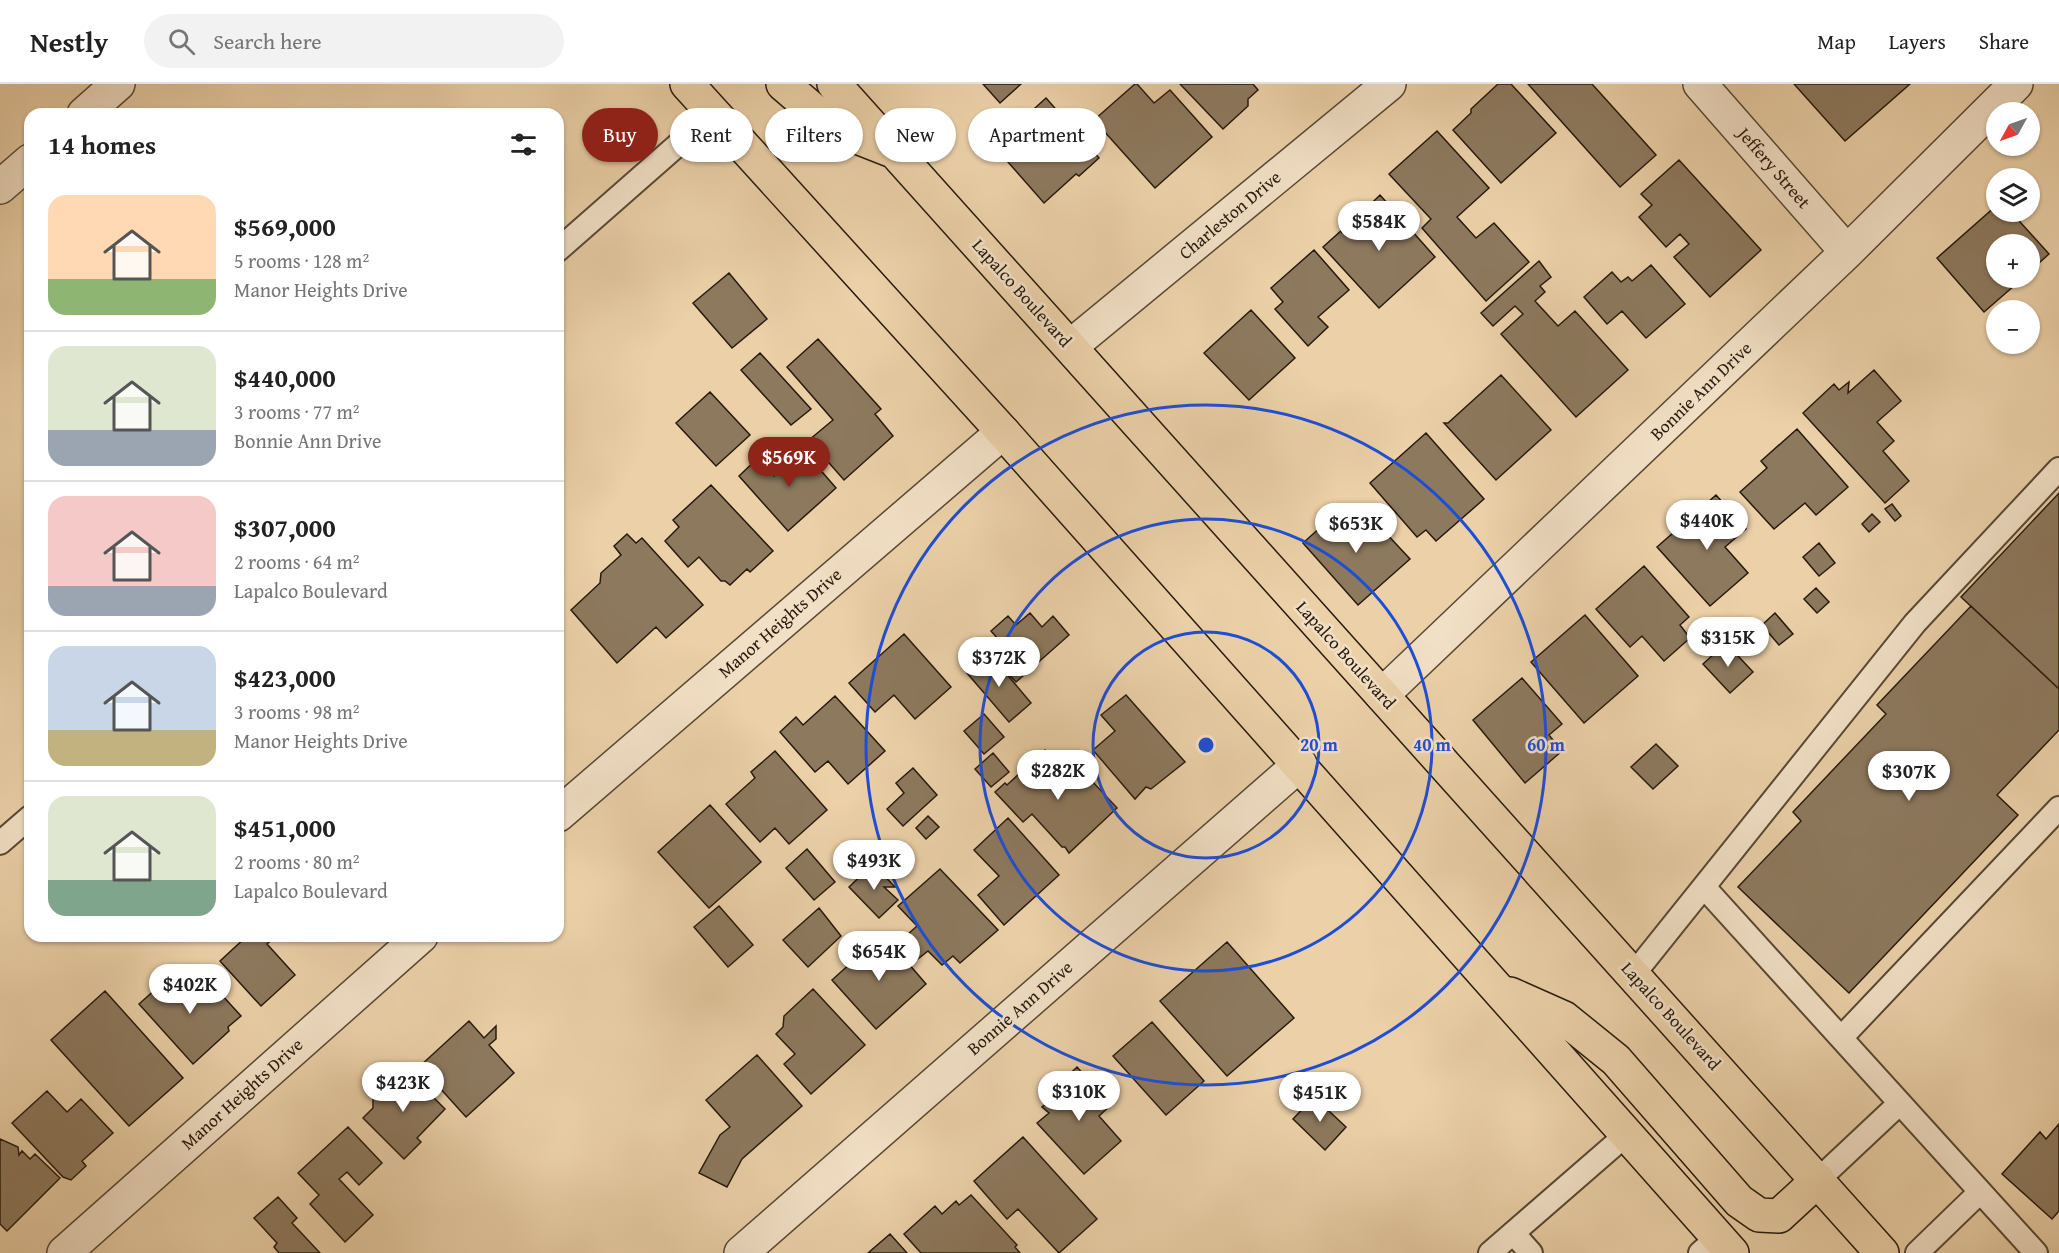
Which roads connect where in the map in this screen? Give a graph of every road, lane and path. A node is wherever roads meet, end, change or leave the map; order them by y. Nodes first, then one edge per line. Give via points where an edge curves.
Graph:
1 (118, 84) edge
2 (687, 84) edge
3 (783, 84) edge
4 (834, 84) edge
5 (1389, 84) edge
6 (1700, 84) edge
7 (2016, 84) edge
8 (91, 108) edge
9 (709, 108) edge
10 (875, 129) edge
11 (875, 143) edge
12 (670, 152) edge
13 (753, 156) edge
14 (905, 162) edge
15 (24, 166) edge
16 (0, 187) edge
17 (564, 245) edge
18 (1847, 252) junction
19 (1071, 346) junction
20 (1003, 432) junction
21 (2059, 469) edge
22 (1382, 695) junction
23 (1300, 764) junction
24 (2059, 808) edge
25 (564, 810) edge
26 (24, 822) edge
27 (0, 843) edge
28 (1704, 887) junction
29 (414, 942) edge
30 (1633, 975) junction
31 (1500, 990) junction
32 (1841, 1038) junction
33 (1900, 1103) junction
34 (1627, 1134) junction
35 (1818, 1180) junction
36 (1980, 1192) junction
37 (1513, 1233) junction
38 (1717, 1248) edge
39 (64, 1253) edge
40 (741, 1253) edge
41 (1490, 1253) edge
42 (1531, 1253) edge
43 (1881, 1253) edge
44 (1917, 1253) edge
45 (2036, 1253) edge

1 - 8 street
2 - 9 main road
3 - 11 main road via 834,128
4 - 10 main road, Lapalco Boulevard
5 - 19 street, Charleston Drive
6 - 18 street, Jeffery Street
7 - 18 street, Bonnie Ann Drive
12 - 17 lane
13 - 20 main road
14 - 19 main road, Lapalco Boulevard
15 - 16 street
18 - 22 street, Bonnie Ann Drive
19 - 22 main road, Lapalco Boulevard
20 - 23 main road
20 - 25 street, Manor Heights Drive
21 - 28 lane via 1915,623
22 - 30 main road, Lapalco Boulevard
23 - 31 main road
23 - 40 street, Bonnie Ann Drive
24 - 32 lane
26 - 27 lane
28 - 30 lane
28 - 32 lane
29 - 39 street, Manor Heights Drive
30 - 35 main road, Lapalco Boulevard
31 - 34 main road
31 - 35 main road via 1564,1018 1616,1060 1739,1201 1759,1215 1779,1216
32 - 33 lane
33 - 35 lane
33 - 36 lane
34 - 37 lane
34 - 38 main road
35 - 43 main road, Lapalco Boulevard
36 - 44 lane
36 - 45 lane
37 - 41 lane
37 - 42 lane

